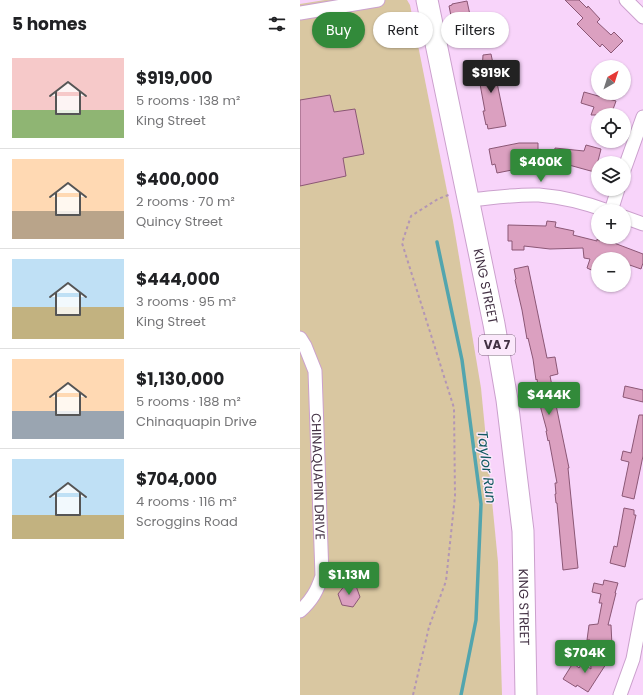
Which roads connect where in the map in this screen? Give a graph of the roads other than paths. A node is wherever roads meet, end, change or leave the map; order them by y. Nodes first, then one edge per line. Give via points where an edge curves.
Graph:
1 (378, 0) edge
2 (427, 0) edge
3 (626, 0) edge
4 (300, 13) edge
5 (643, 17) edge
6 (643, 117) edge
7 (629, 156) edge
8 (460, 197) junction
9 (591, 205) edge
10 (631, 220) edge
11 (643, 224) edge
12 (300, 338) edge
13 (643, 606) edge
14 (300, 611) edge
15 (526, 695) edge
16 (620, 695) edge

1 - 4 street
2 - 8 main road, KING STREET / VA 7
3 - 5 street
6 - 7 street
8 - 9 street via 539,196
8 - 15 main road, KING STREET / VA 7 via 494,324 507,400 523,531
10 - 11 street
12 - 14 street, CHINAQUAPIN DRIVE via 315,371 322,576 316,592
13 - 16 street via 633,659

